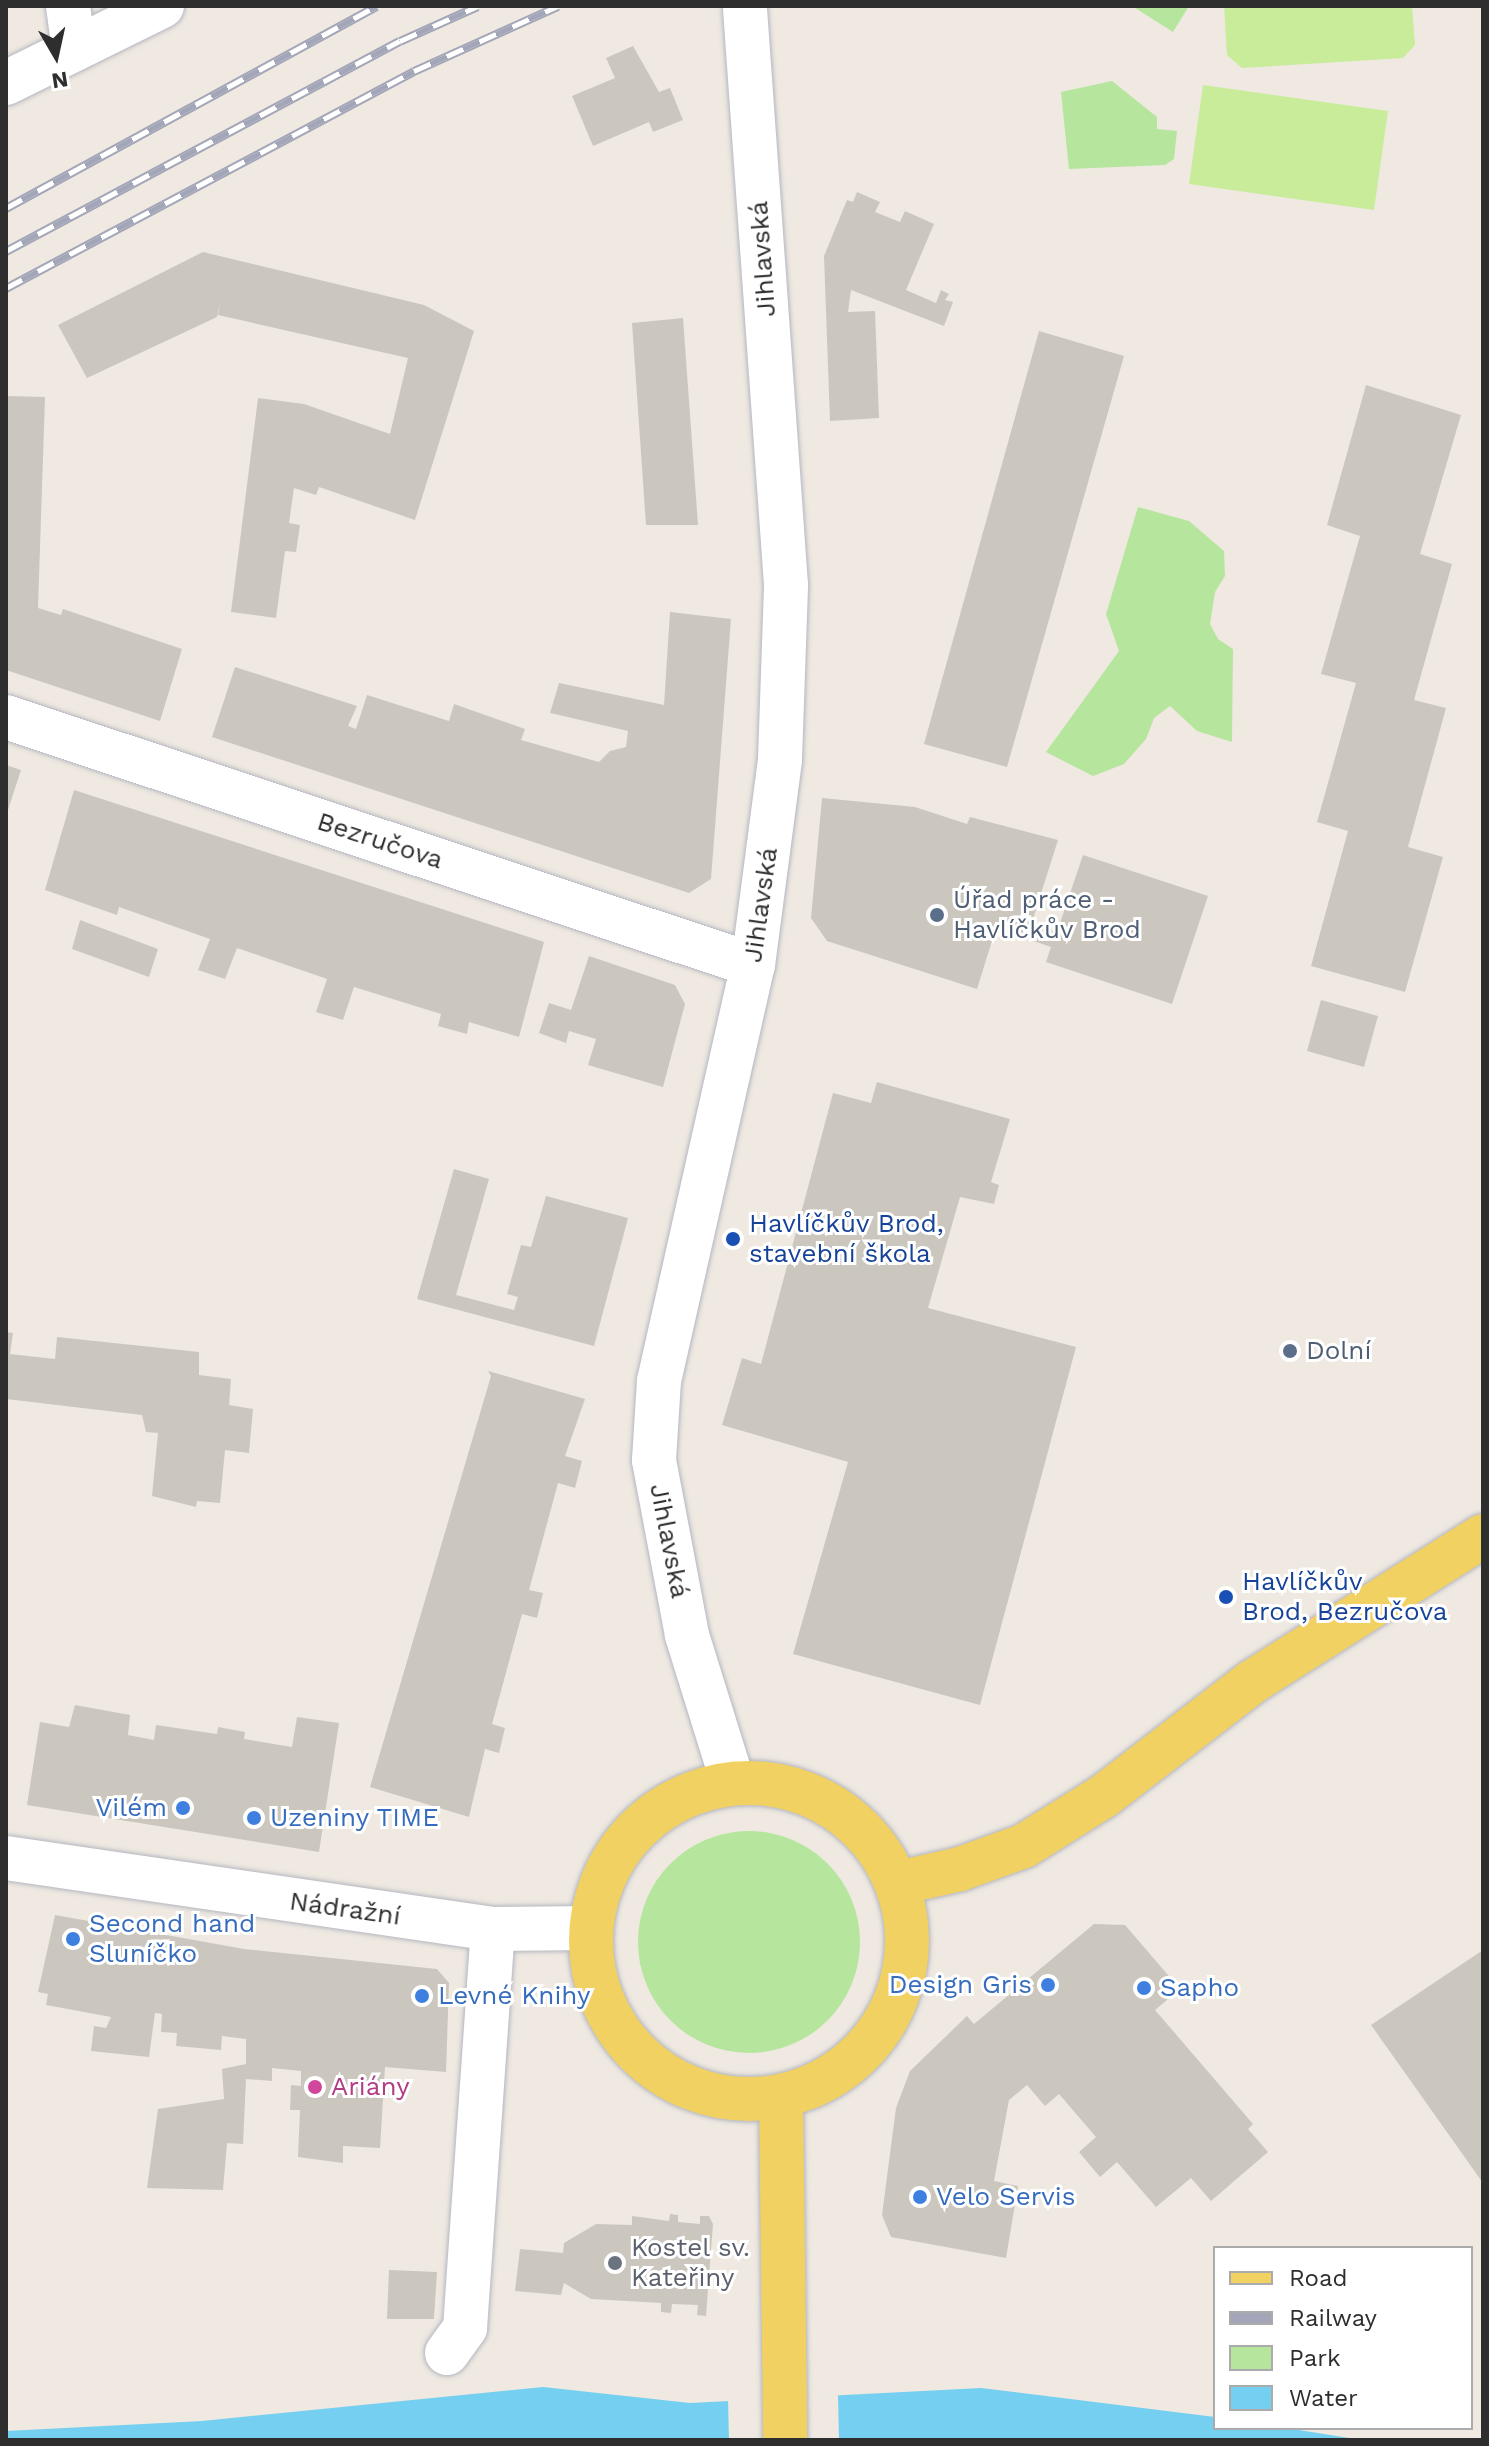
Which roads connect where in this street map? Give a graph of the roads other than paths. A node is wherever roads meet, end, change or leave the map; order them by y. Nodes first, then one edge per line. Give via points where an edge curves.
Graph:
1 (68, 6) edge
2 (162, 6) edge
3 (745, 9) dead end
4 (74, 50) junction
5 (6, 83) edge
6 (6, 717) edge
7 (753, 965) junction
8 (1482, 1536) edge
9 (733, 1783) junction
10 (6, 1858) edge
11 (898, 1883) junction
12 (591, 1928) junction
13 (493, 1929) junction
14 (781, 2096) junction
15 (447, 2353) dead end
16 (785, 2440) edge

1 - 4 street
2 - 4 street
3 - 7 street, Jihlavská via 788,631 780,759
4 - 5 street
6 - 7 street, Bezručova
7 - 9 street, Jihlavská via 659,1381 654,1460 687,1635
8 - 11 main road via 1252,1682 1104,1796 1047,1832 960,1869
9 - 11 main road via 792,1788 845,1814 885,1857
9 - 12 main road via 703,1789 648,1819 608,1868
10 - 13 street, Nádražní
11 - 14 main road via 908,1947 895,2004 860,2055 835,2075
12 - 13 street, Nádražní
12 - 14 main road via 593,1968 611,2020 654,2068 712,2095
13 - 15 street via 465,2328
14 - 16 main road

